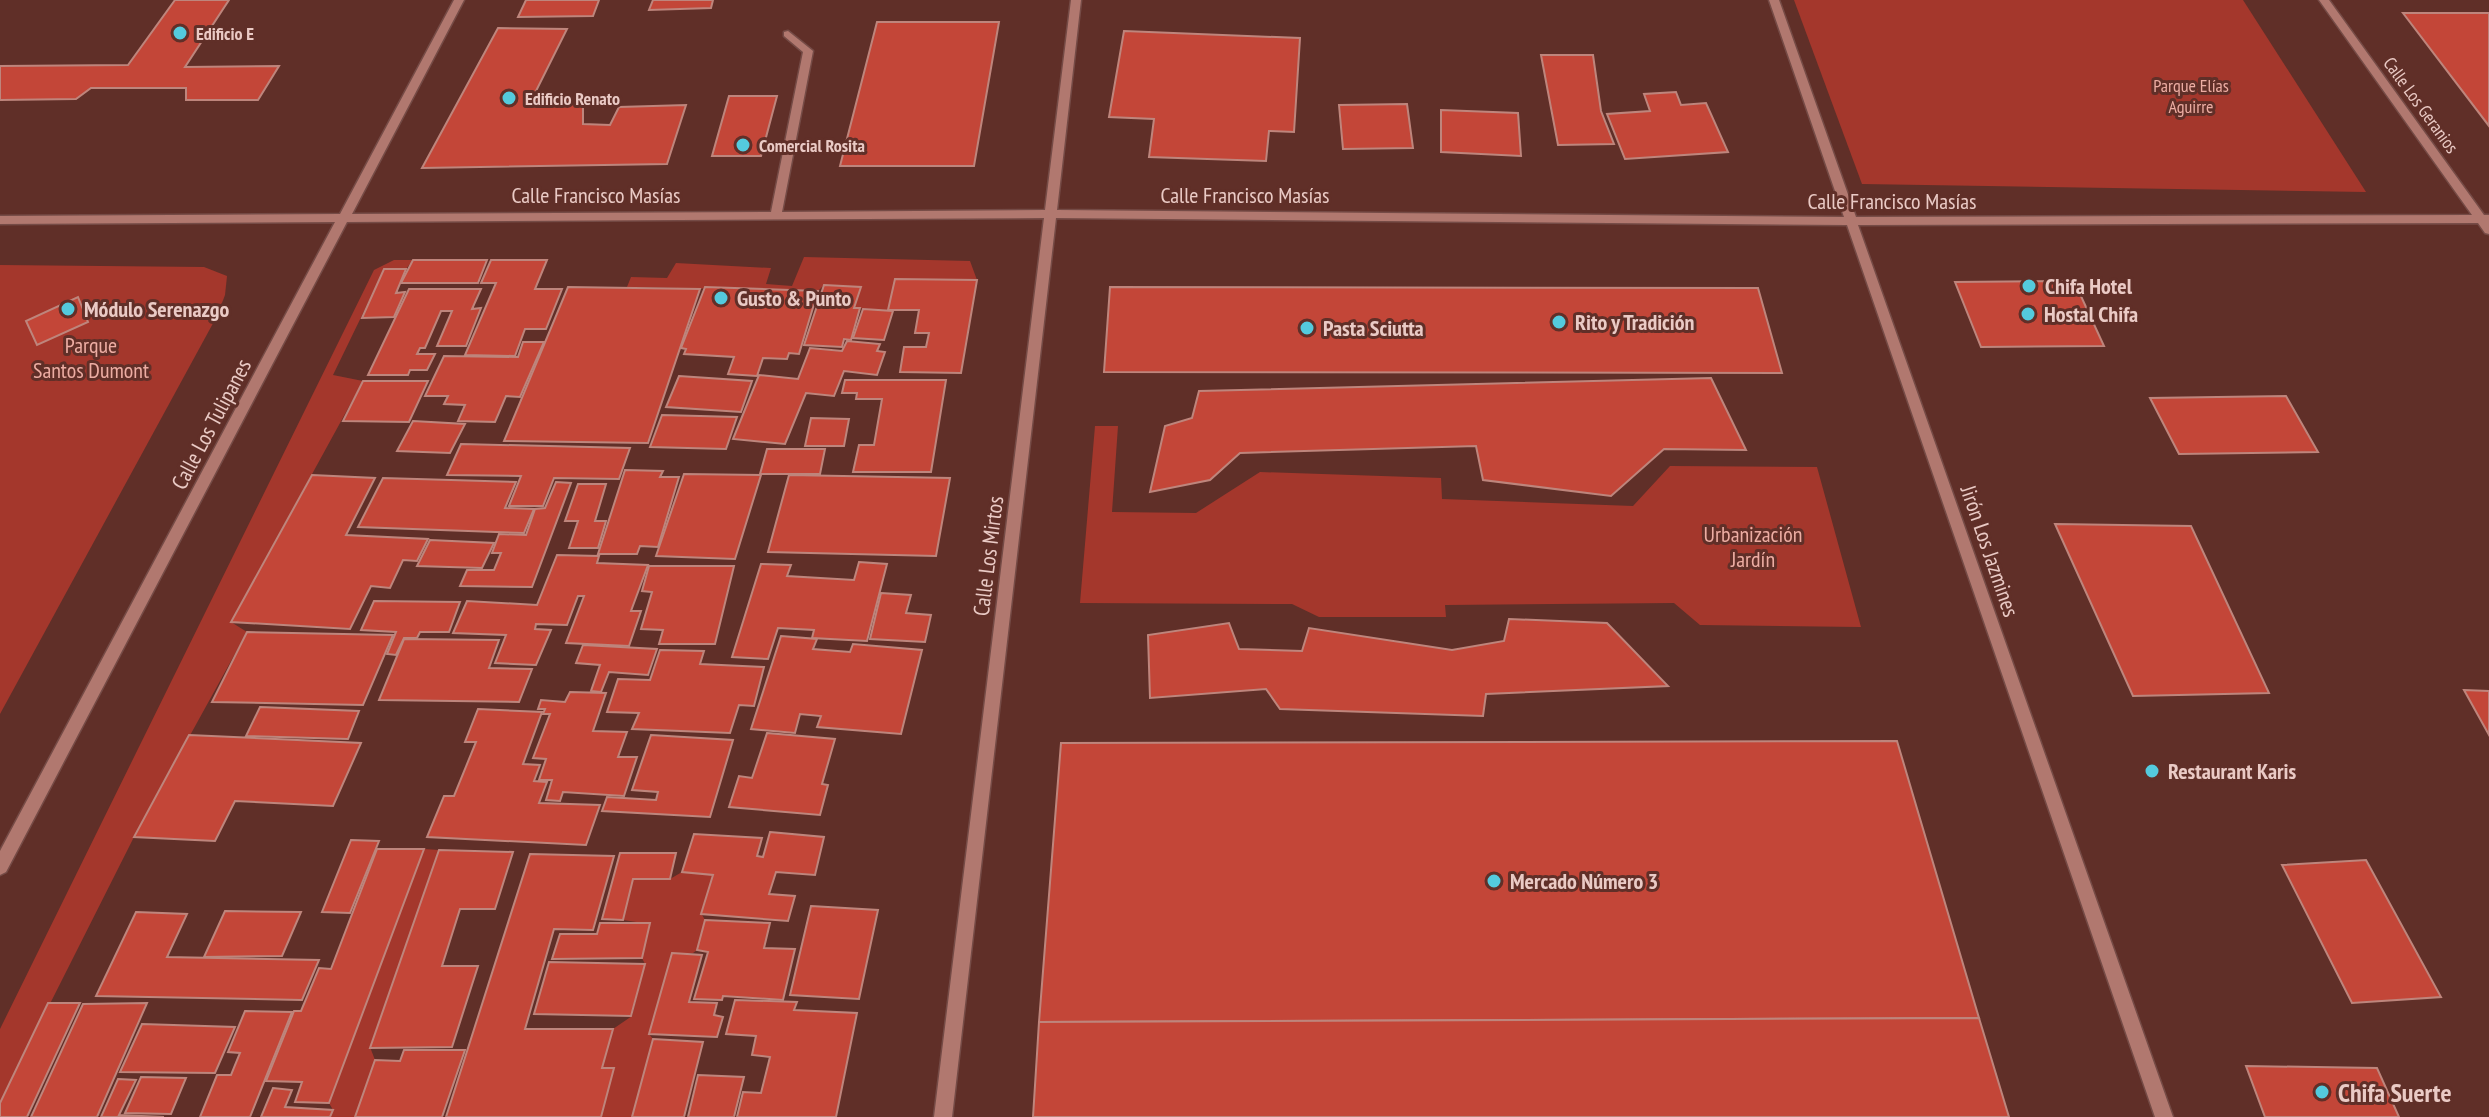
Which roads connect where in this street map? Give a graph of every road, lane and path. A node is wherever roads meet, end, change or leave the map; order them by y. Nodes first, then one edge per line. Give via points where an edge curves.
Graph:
1 (459, 0) edge
2 (1076, 0) edge
3 (1774, 0) edge
4 (2324, 0) edge
5 (788, 34) dead end
6 (776, 214) junction
7 (1051, 214) junction
8 (344, 217) junction
9 (2485, 219) edge
10 (0, 220) edge
11 (1853, 221) junction
12 (2489, 230) edge
13 (0, 867) edge
14 (943, 1117) edge
15 (2164, 1117) edge

1 - 8 street, Calle Los Tulipanes
2 - 7 street, Calle Los Mirtos
3 - 11 street, Jirón Los Jazmines
4 - 9 street, Calle Los Geranios
5 - 6 street via 808,51
6 - 7 street, Calle Francisco Masías
6 - 8 street, Calle Francisco Masías
7 - 11 street, Calle Francisco Masías
7 - 14 street, Calle Los Mirtos
8 - 10 street, Calle Francisco Masías
8 - 13 street, Calle Los Tulipanes
9 - 11 street, Calle Francisco Masías
9 - 12 street, Calle Los Geranios
11 - 15 street, Jirón Los Jazmines

